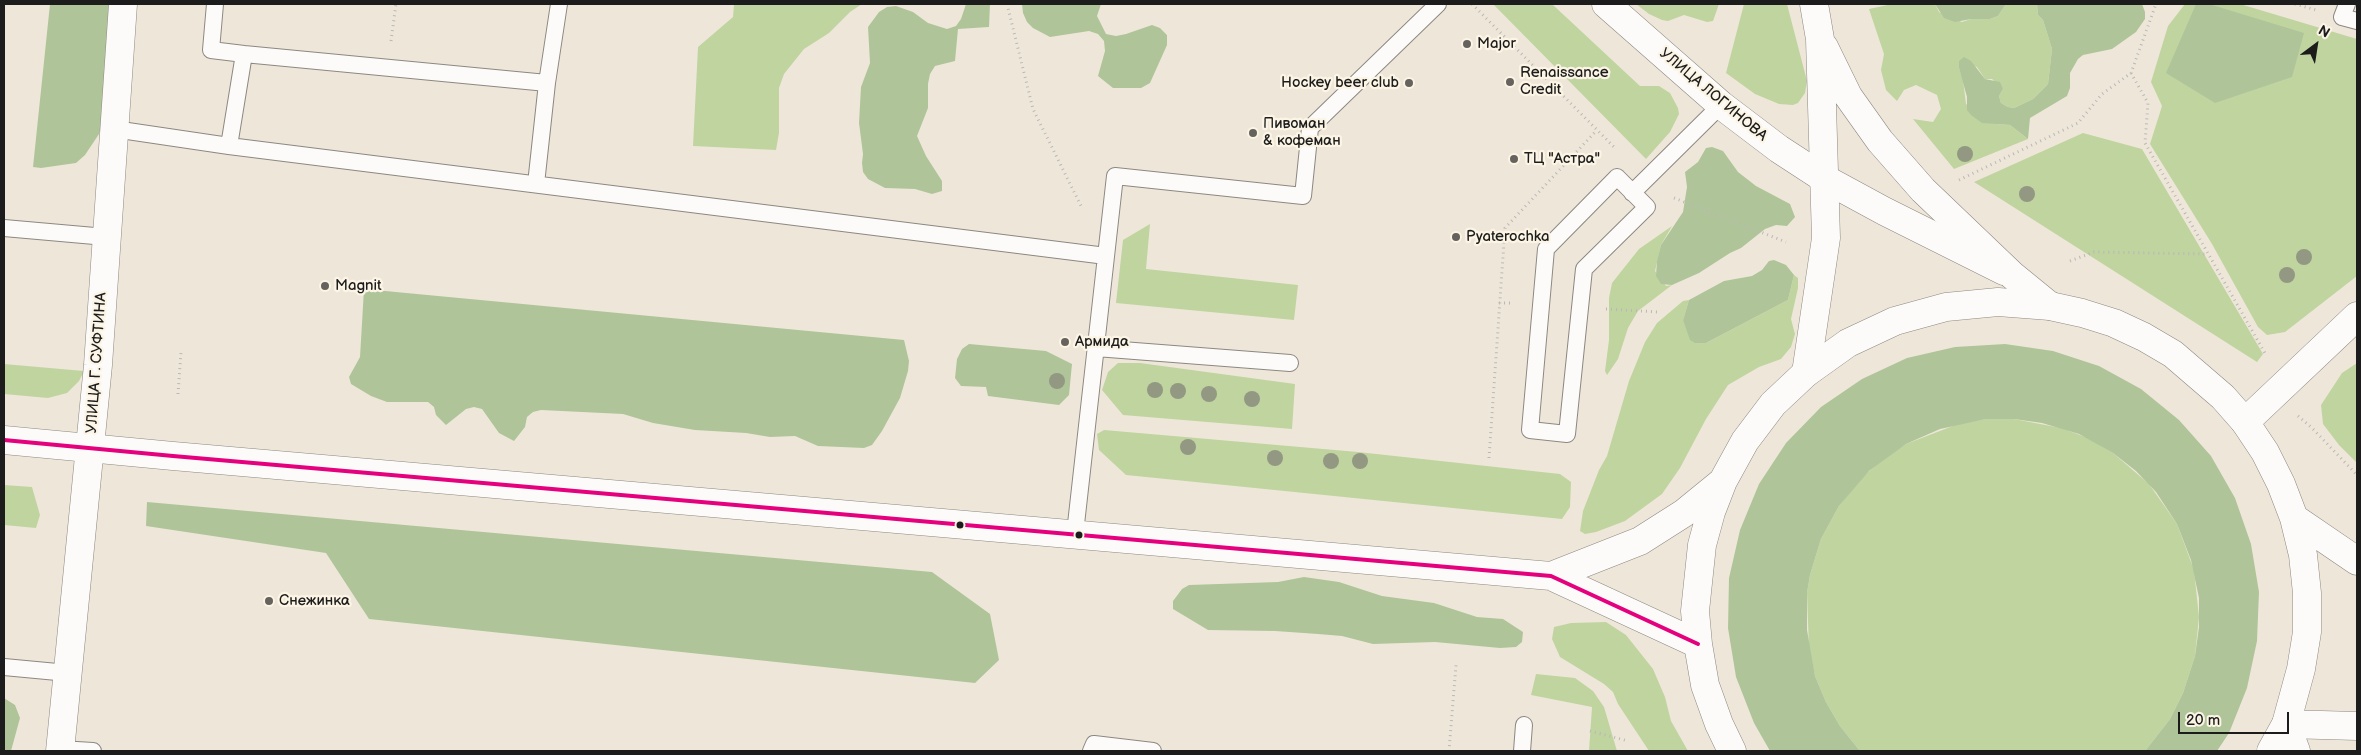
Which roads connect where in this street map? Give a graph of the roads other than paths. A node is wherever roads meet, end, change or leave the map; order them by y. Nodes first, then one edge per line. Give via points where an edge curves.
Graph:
1 (123, 4) edge
2 (215, 4) edge
3 (559, 4) edge
4 (1438, 4) edge
5 (1606, 4) edge
6 (1814, 4) edge
7 (2347, 4) edge
8 (2357, 21) edge
9 (1820, 39) junction
10 (244, 54) junction
11 (547, 82) junction
12 (1722, 105) junction
13 (114, 129) junction
14 (229, 146) junction
15 (1825, 179) junction
16 (536, 184) junction
17 (1632, 193) junction
18 (4, 228) edge
19 (106, 237) junction
20 (1106, 256) junction
21 (2012, 275) junction
22 (2050, 306) junction
23 (2357, 316) edge
24 (1096, 348) junction
25 (1290, 363) dead end
26 (1806, 373) junction
27 (2245, 422) junction
28 (4, 440) edge
29 (91, 447) junction
30 (1723, 481) junction
31 (2294, 518) junction
32 (1075, 534) junction
33 (2357, 561) edge
34 (1551, 576) junction
35 (1698, 644) junction
36 (4, 667) edge
37 (68, 673) junction
38 (2286, 724) junction
39 (1524, 725) dead end
40 (2357, 726) edge
41 (60, 750) edge
42 (93, 751) edge
43 (1091, 751) edge
44 (1153, 751) edge
45 (1522, 751) edge
46 (1732, 751) edge
47 (2271, 751) edge
48 (2296, 751) edge

1 - 13 main road, УЛИЦА Г. СУФТИНА
2 - 10 lane via 211,50
3 - 11 lane
4 - 20 lane via 1310,128 1303,196 1115,176
5 - 12 main road, УЛИЦА ЛОГИНОВА
6 - 9 main road
7 - 8 lane via 2342,17
9 - 15 main road
9 - 21 main road via 1848,96 1880,141 1923,190
10 - 11 lane
10 - 14 lane
11 - 16 lane
12 - 15 main road, УЛИЦА ЛОГИНОВА
12 - 17 lane
13 - 14 lane
13 - 19 main road, УЛИЦА Г. СУФТИНА
14 - 16 lane
15 - 21 main road, УЛИЦА ЛОГИНОВА
15 - 26 main road via 1826,238
16 - 20 lane
17 - 17 lane via 1617,177 1546,249 1530,430 1567,434 1584,269 1646,208
18 - 19 lane
19 - 29 main road, УЛИЦА Г. СУФТИНА
20 - 24 lane
21 - 22 main road
22 - 26 main road via 1998,302 1946,307 1904,319 1848,343
22 - 27 main road via 2114,324 2151,342 2199,374
23 - 27 main road
24 - 25 lane
24 - 32 lane
26 - 30 main road via 1773,404 1745,441
27 - 31 main road via 2282,484
28 - 29 main road
29 - 32 main road
29 - 37 main road, УЛИЦА Г. СУФТИНА
30 - 34 main road via 1653,533
30 - 35 main road via 1702,545 1697,578
31 - 33 main road
31 - 38 main road via 2303,555 2307,632
32 - 34 main road
34 - 35 main road
35 - 46 main road via 1705,685
36 - 37 lane
37 - 41 main road, УЛИЦА Г. СУФТИНА
38 - 40 main road
38 - 47 main road
38 - 48 main road
39 - 45 lane
41 - 42 lane
43 - 44 lane via 1094,744

